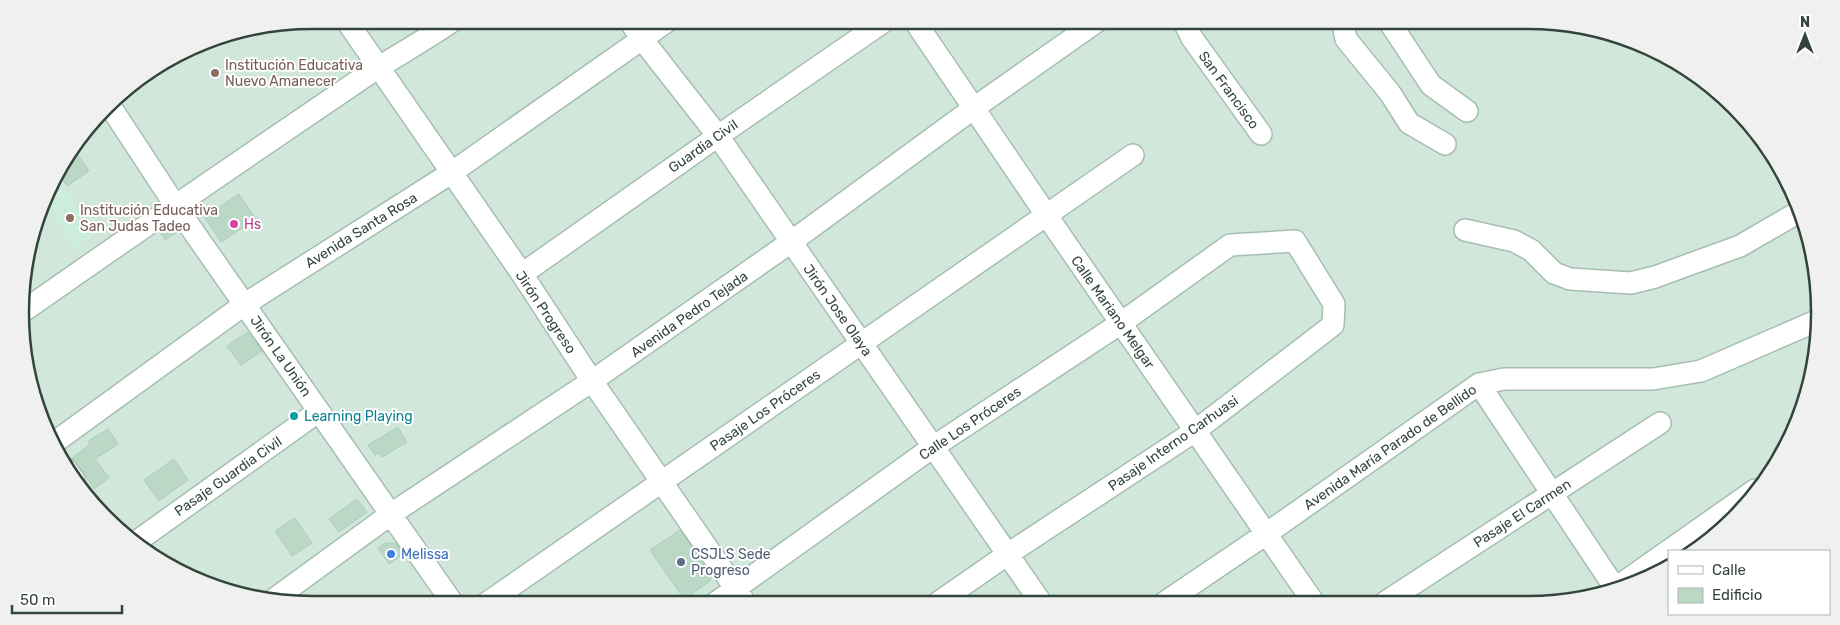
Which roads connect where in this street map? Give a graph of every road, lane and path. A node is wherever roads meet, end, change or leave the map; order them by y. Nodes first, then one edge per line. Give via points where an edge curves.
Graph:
1 (352, 29) edge
2 (441, 29) edge
3 (636, 29) edge
4 (656, 29) edge
5 (873, 29) edge
6 (920, 29) edge
7 (1086, 29) edge
8 (1188, 29) edge
9 (1344, 29) edge
10 (1394, 29) edge
11 (642, 38) junction
12 (378, 67) junction
13 (974, 108) junction
14 (113, 111) edge
15 (1467, 111) dead end
16 (1260, 134) dead end
17 (718, 136) junction
18 (1445, 144) dead end
19 (1133, 156) dead end
20 (451, 173) junction
21 (175, 204) junction
22 (1794, 215) edge
23 (1047, 216) junction
24 (1464, 230) dead end
25 (791, 242) junction
26 (522, 274) junction
27 (245, 304) junction
28 (29, 307) edge
29 (1121, 323) junction
30 (1811, 323) edge
31 (1333, 325) joint
32 (862, 344) junction
33 (592, 381) junction
34 (1479, 384) junction
35 (320, 411) junction
36 (1660, 423) dead end
37 (1195, 431) junction
38 (59, 439) edge
39 (933, 447) junction
40 (662, 482) junction
41 (1552, 493) junction
42 (1741, 499) edge
43 (391, 514) junction
44 (1266, 534) junction
45 (141, 539) edge
46 (1669, 550) edge
47 (1668, 551) edge
48 (1008, 554) junction
49 (1630, 577) edge
50 (1613, 583) edge
51 (280, 595) edge
52 (448, 596) edge
53 (497, 596) edge
54 (740, 596) edge
55 (742, 596) edge
56 (948, 596) edge
57 (1037, 596) edge
58 (1174, 596) edge
59 (1309, 596) edge
60 (1395, 596) edge

1 - 12 street, Jirón Progreso
2 - 12 street
3 - 11 street, Jirón Jose Olaya
4 - 11 street, Avenida Santa Rosa
5 - 17 street, Guardia Civil
6 - 13 street, Calle Mariano Melgar
7 - 13 street, Avenida Pedro Tejada
8 - 16 street, San Francisco
9 - 18 street via 1409,123
10 - 15 street via 1431,85
11 - 17 street, Jirón Jose Olaya
11 - 20 street, Avenida Santa Rosa
12 - 20 street, Jirón Progreso
12 - 21 street
13 - 23 street, Calle Mariano Melgar
13 - 25 street, Avenida Pedro Tejada
14 - 21 street, Jirón La Unión
17 - 25 street, Jirón Jose Olaya
17 - 26 street, Guardia Civil
19 - 23 street, Pasaje Los Próceres
20 - 26 street, Jirón Progreso
20 - 27 street, Avenida Santa Rosa
21 - 27 street, Jirón La Unión
21 - 28 street
22 - 24 street via 1740,246 1631,283 1570,279 1554,273 1531,250 1514,242
23 - 29 street, Calle Mariano Melgar
23 - 32 street, Pasaje Los Próceres
25 - 32 street, Jirón Jose Olaya
25 - 33 street, Avenida Pedro Tejada
26 - 33 street, Jirón Progreso
27 - 35 street, Jirón La Unión
27 - 38 street, Avenida Santa Rosa
29 - 31 street, Calle Los Próceres via 1230,245 1296,240 1334,304
29 - 37 street, Calle Mariano Melgar
29 - 39 street, Calle Los Próceres
30 - 34 street, Avenida María Parado de Bellido via 1701,371 1652,379 1504,379
31 - 37 street, Pasaje Interno Carhuasi
32 - 39 street, Jirón Jose Olaya
32 - 40 street, Pasaje Los Próceres
33 - 40 street, Jirón Progreso
33 - 43 street, Avenida Pedro Tejada
34 - 41 street
34 - 44 street, Avenida María Parado de Bellido
35 - 43 street, Jirón La Unión
35 - 45 street, Pasaje Guardia Civil
36 - 41 street, Pasaje El Carmen
37 - 44 street, Calle Mariano Melgar
37 - 48 street, Pasaje Interno Carhuasi
39 - 48 street, Jirón Jose Olaya
39 - 55 street, Calle Los Próceres
40 - 53 street, Pasaje Los Próceres
40 - 54 street, Jirón Progreso
41 - 50 street
41 - 60 street, Pasaje El Carmen
42 - 46 street
43 - 51 street, Avenida Pedro Tejada
43 - 52 street, Jirón La Unión
44 - 58 street, Avenida María Parado de Bellido
44 - 59 street, Calle Mariano Melgar
47 - 49 street
48 - 56 street, Pasaje Interno Carhuasi
48 - 57 street, Jirón Jose Olaya

